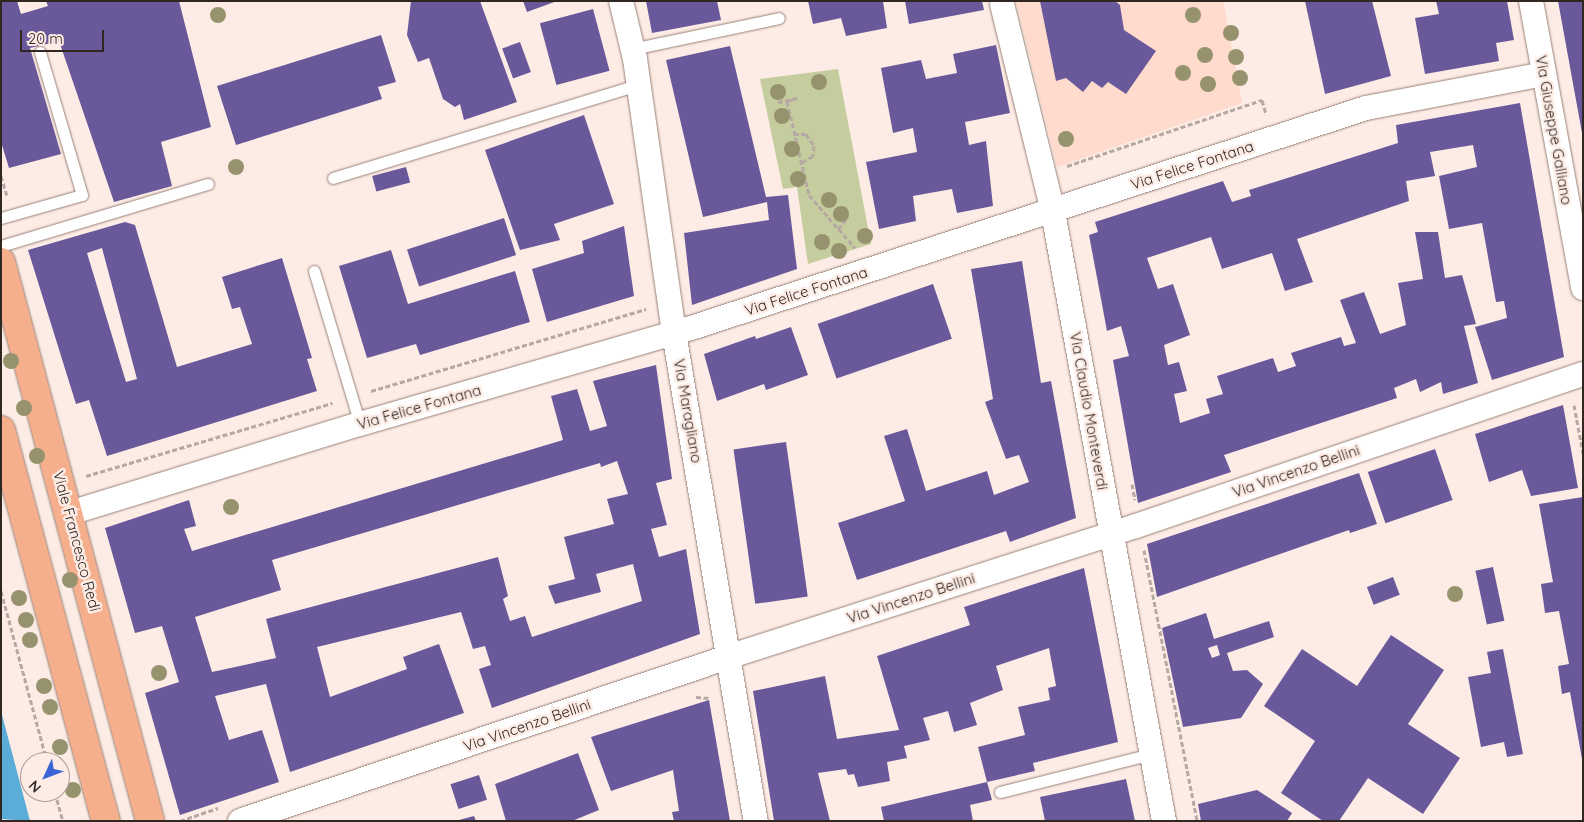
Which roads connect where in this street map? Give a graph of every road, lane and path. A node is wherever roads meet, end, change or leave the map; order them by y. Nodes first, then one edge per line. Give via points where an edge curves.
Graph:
1 (621, 1) edge
2 (1531, 1) edge
3 (1002, 4) dead end
4 (779, 18) dead end
5 (632, 48) junction
6 (40, 52) dead end
7 (1544, 74) junction
8 (638, 84) junction
9 (787, 101) junction
10 (794, 134) junction
11 (801, 163) junction
12 (332, 178) dead end
13 (208, 184) dead end
14 (845, 205) dead end
15 (1053, 212) junction
16 (1, 218) edge
17 (838, 229) junction
18 (1, 246) edge
19 (860, 254) dead end
20 (1, 262) edge
21 (314, 271) dead end
22 (1583, 288) edge
23 (674, 333) junction
24 (1583, 374) edge
25 (1571, 398) dead end
26 (360, 424) junction
27 (1, 430) edge
28 (1583, 453) edge
29 (70, 513) junction
30 (1111, 533) junction
31 (1143, 545) dead end
32 (1, 591) edge
33 (728, 657) junction
34 (44, 752) edge
35 (1151, 754) junction
36 (1000, 792) dead end
37 (58, 802) edge
38 (63, 821) edge
39 (106, 821) edge
40 (150, 821) edge
41 (240, 821) edge
42 (756, 821) edge
43 (1164, 821) edge
44 (1197, 821) edge

1 - 5 street, Via Maragliano
2 - 7 street, Via Giuseppe Galliano
3 - 15 street, Via Claudio Monteverdi
4 - 5 lane
5 - 8 street, Via Maragliano
6 - 16 lane via 82,195
7 - 15 street, Via Felice Fontana via 1366,108
7 - 22 street, Via Giuseppe Galliano
8 - 12 lane
8 - 23 street, Via Maragliano
9 - 9 path via 778,102 797,98 792,100
9 - 10 path
10 - 11 path
10 - 11 path via 806,134 814,146 813,156
11 - 17 path via 809,195
13 - 18 lane
14 - 17 path via 847,220
15 - 23 street, Via Felice Fontana
15 - 30 street, Via Claudio Monteverdi
17 - 19 path
20 - 29 main road, Viale Francesco Redi
21 - 26 lane
23 - 26 street, Via Felice Fontana
23 - 33 street, Via Maragliano
24 - 30 street, Via Vincenzo Bellini
25 - 28 path
26 - 29 street, Via Felice Fontana
27 - 39 main road
29 - 40 main road, Viale Francesco Redi
30 - 33 street, Via Vincenzo Bellini
30 - 35 street, Via Claudio Monteverdi
31 - 44 path
32 - 34 path
33 - 41 street, Via Vincenzo Bellini
33 - 42 street, Via Maragliano
35 - 36 lane
35 - 43 street, Via Claudio Monteverdi
37 - 38 path

